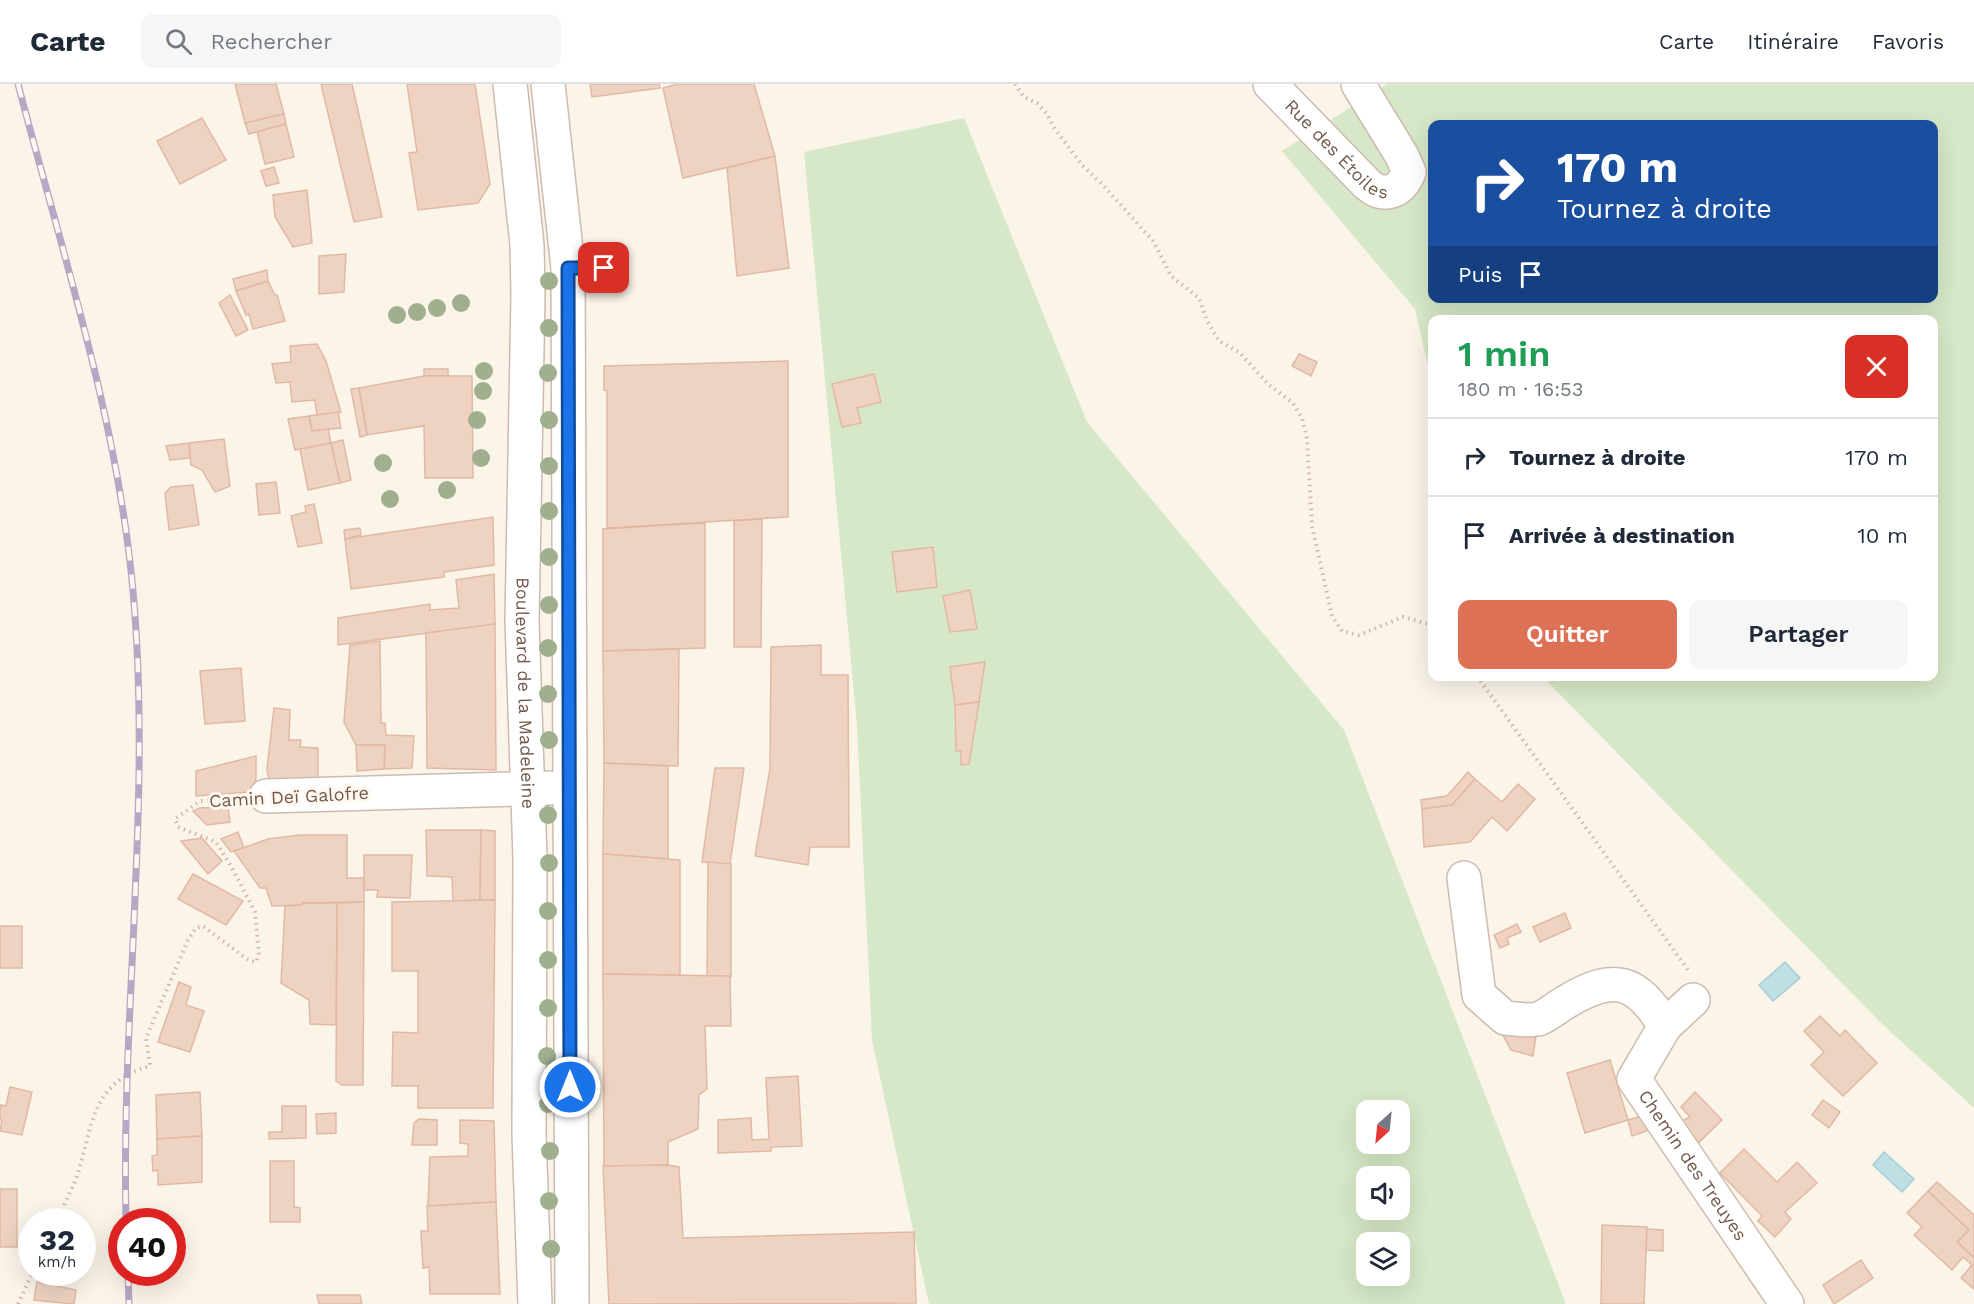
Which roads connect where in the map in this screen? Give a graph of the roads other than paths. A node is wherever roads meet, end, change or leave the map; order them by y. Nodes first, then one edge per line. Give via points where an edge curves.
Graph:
1 (510, 84) edge
2 (548, 84) edge
3 (1270, 84) edge
4 (1358, 84) edge
5 (568, 268) junction
6 (604, 268) dead end
7 (528, 788) junction
8 (570, 788) junction
9 (266, 796) road end
10 (1464, 878) dead end
11 (1693, 1000) road end
12 (1665, 1026) junction
13 (535, 1304) edge
14 (572, 1304) edge
15 (1787, 1304) edge

1 - 7 street, Boulevard de la Madeleine via 527,245 522,621
2 - 5 street
3 - 4 street, Rue des Étoiles via 1367,184 1386,194 1398,189 1409,172
5 - 6 street
5 - 8 street
7 - 8 street, Camin Deï Galofre
7 - 9 street, Camin Deï Galofre
7 - 13 street, Boulevard de la Madeleine
8 - 14 street
10 - 12 street via 1479,995 1505,1018 1537,1019 1585,991 1608,983 1632,988 1651,1003
11 - 12 street, Chemin des Treuyes
12 - 15 street, Chemin des Treuyes via 1634,1079

